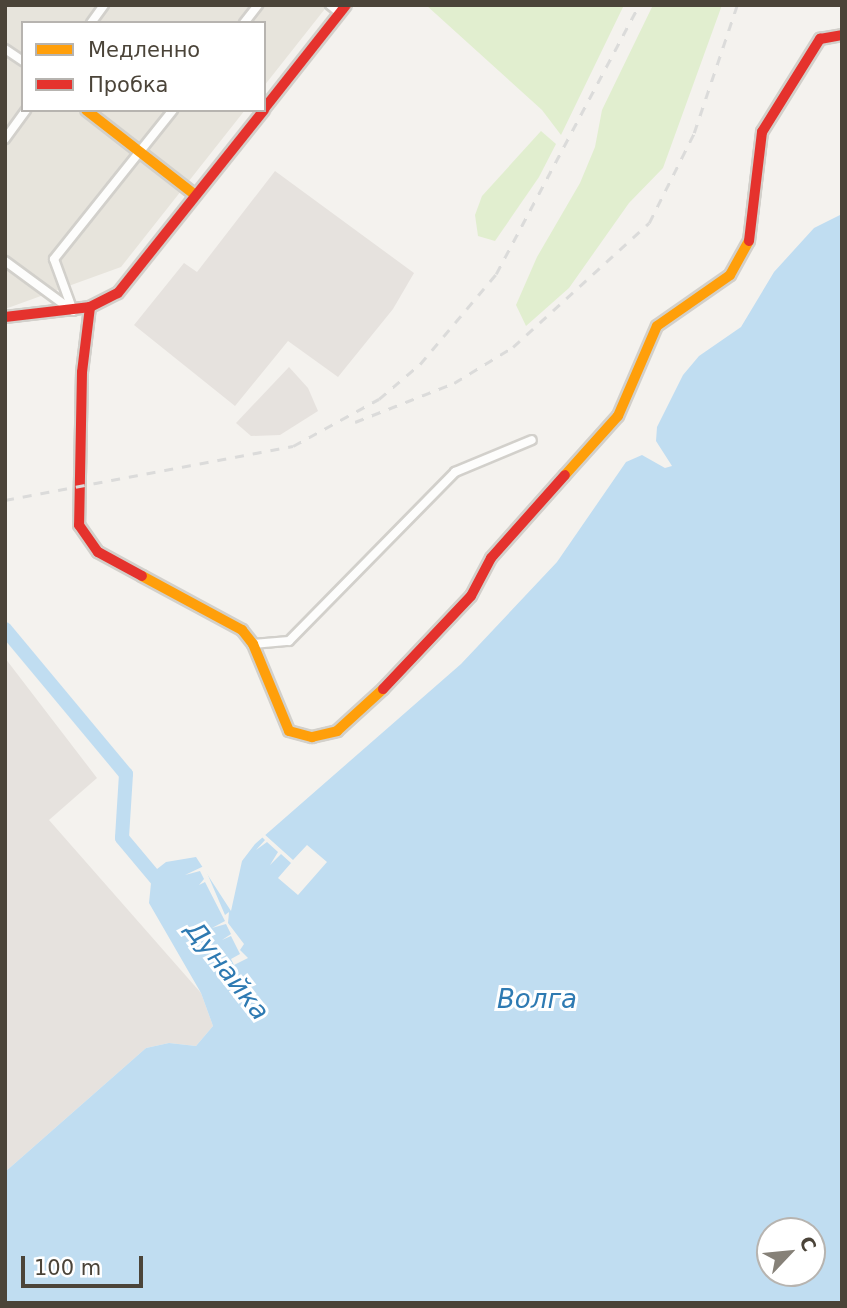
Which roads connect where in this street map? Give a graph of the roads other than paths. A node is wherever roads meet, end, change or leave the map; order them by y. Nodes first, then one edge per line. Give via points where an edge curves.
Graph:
1 (104, 5) edge
2 (258, 5) edge
3 (330, 5) edge
4 (343, 9) edge
5 (92, 21) edge
6 (246, 21) edge
7 (842, 34) edge
8 (5, 49) edge
9 (21, 60) edge
10 (266, 107) edge
11 (25, 112) edge
12 (88, 112) edge
13 (171, 112) edge
14 (262, 112) edge
15 (5, 139) edge
16 (139, 153) junction
17 (195, 195) junction
18 (5, 261) edge
19 (90, 307) junction
20 (73, 311) junction
21 (5, 317) edge
22 (532, 440) dead end
23 (253, 644) junction

1 - 5 street
2 - 6 street
3 - 4 street
4 - 10 street
7 - 23 street via 820,39 762,132 748,249 730,275 657,326 618,416 491,558 471,596 396,677 337,731 312,737 289,730
8 - 9 street
11 - 15 street
12 - 16 street
13 - 16 street
14 - 17 street
16 - 17 street
16 - 20 street via 54,259
17 - 19 street via 134,277 118,293
18 - 20 street
19 - 20 street
19 - 23 street via 82,372 79,525 98,552 242,630
20 - 21 street
22 - 23 street via 455,472 289,641

